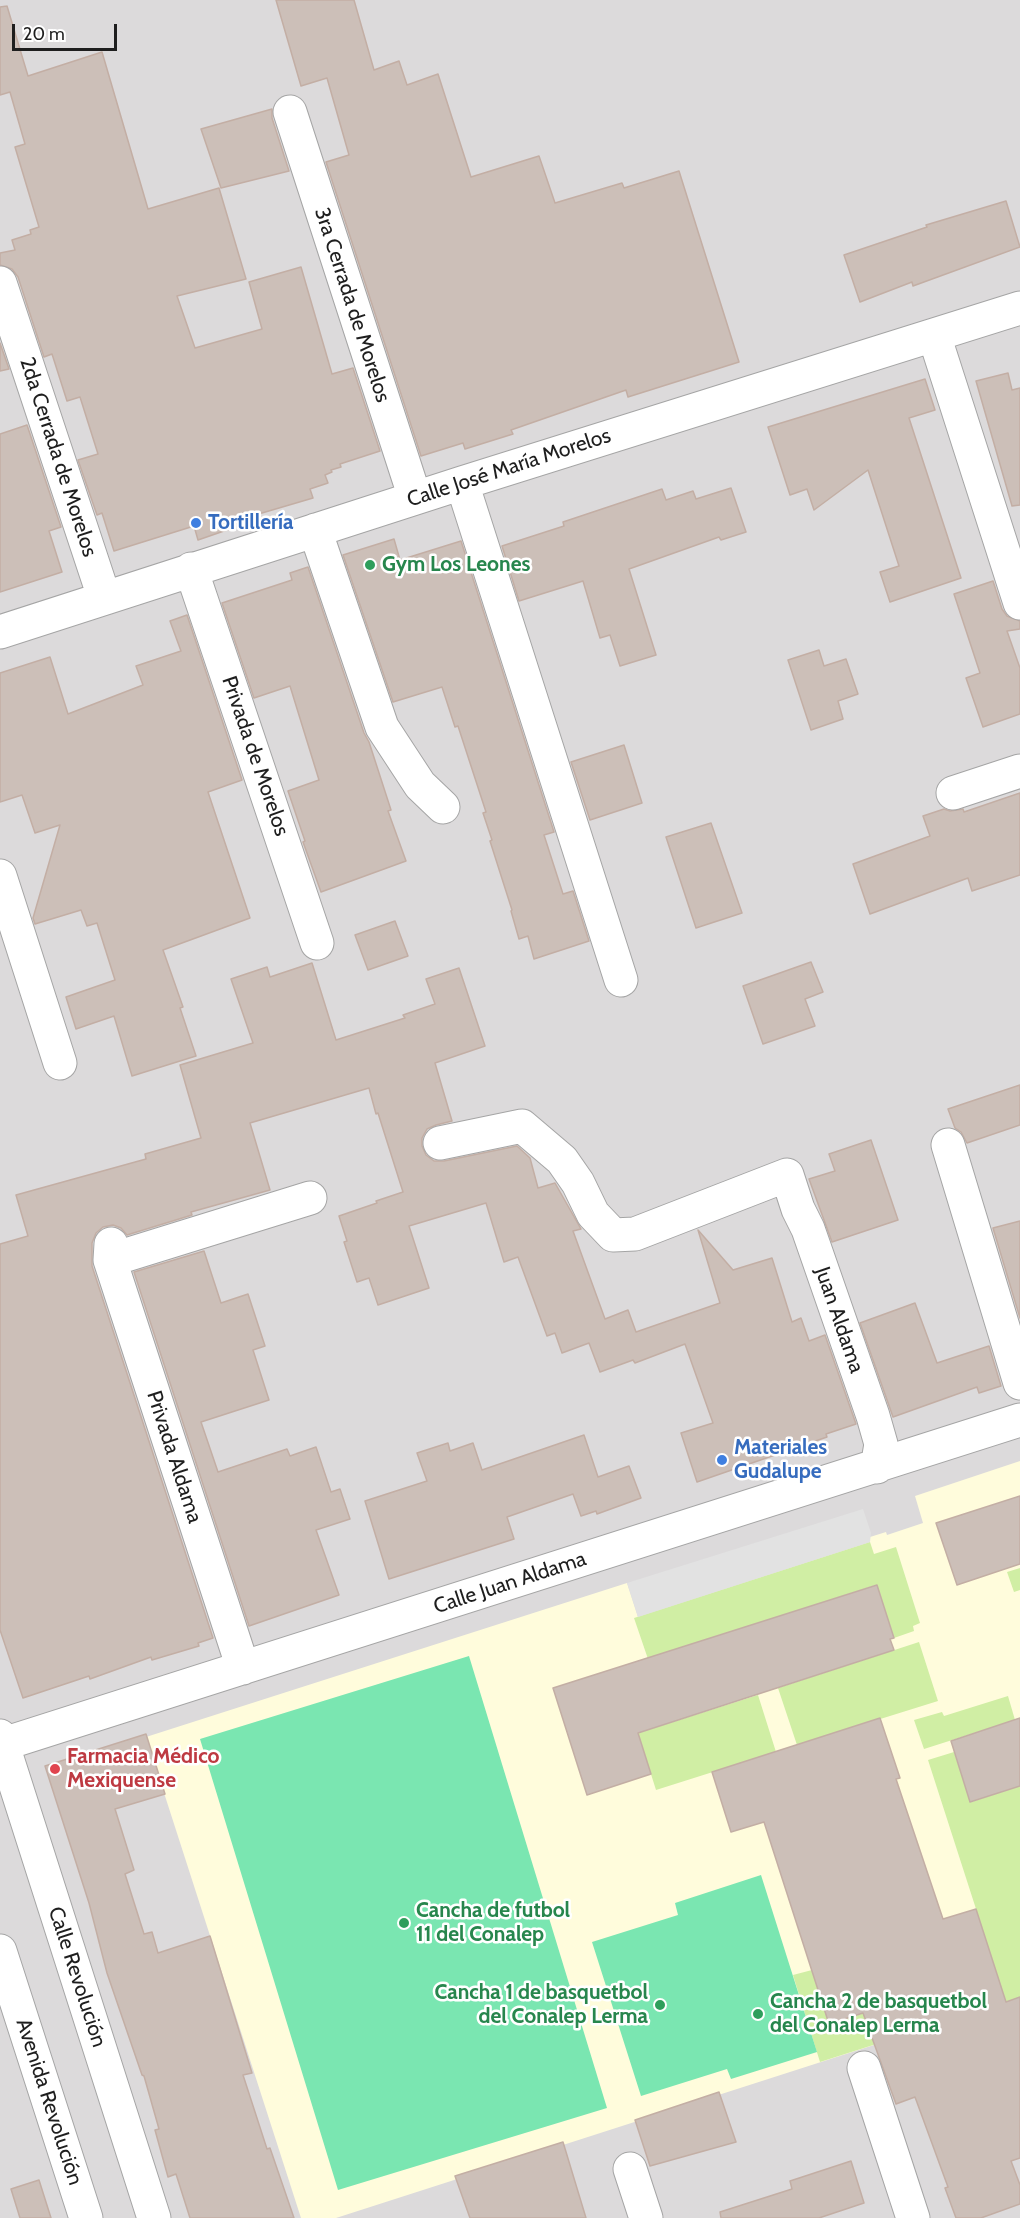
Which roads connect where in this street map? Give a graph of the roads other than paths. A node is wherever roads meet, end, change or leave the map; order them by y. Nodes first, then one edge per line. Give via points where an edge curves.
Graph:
1 (290, 112) dead end
2 (0, 283) edge
3 (1020, 308) edge
4 (934, 335) junction
5 (462, 483) junction
6 (415, 498) junction
7 (315, 530) junction
8 (191, 569) junction
9 (104, 597) junction
10 (1020, 603) edge
11 (0, 632) edge
12 (1020, 771) edge
13 (953, 794) dead end
14 (443, 807) dead end
15 (0, 876) edge
16 (317, 943) dead end
17 (621, 980) dead end
18 (60, 1063) dead end
19 (440, 1143) dead end
20 (948, 1145) dead end
21 (310, 1198) dead end
22 (1020, 1383) edge
23 (1020, 1420) edge
24 (878, 1467) junction
25 (243, 1668) junction
26 (1, 1742) edge
27 (0, 1951) edge
28 (864, 2068) dead end
29 (630, 2169) dead end
30 (86, 2218) edge
31 (154, 2218) edge
32 (646, 2218) edge
33 (913, 2218) edge

1 - 6 street, 3ra Cerrada de Morelos
2 - 9 street, 2da Cerrada de Morelos
3 - 4 street, Calle José María Morelos
4 - 5 street, Calle José María Morelos
4 - 10 street
5 - 6 street, Calle José María Morelos
5 - 17 street
6 - 7 street, Calle José María Morelos
7 - 8 street, Calle José María Morelos
7 - 14 street via 382,727 420,785
8 - 9 street, Calle José María Morelos
8 - 16 street, Privada de Morelos
9 - 11 street, Calle José María Morelos
12 - 13 street
15 - 18 street
19 - 24 street, Juan Aldama via 522,1125 562,1160 593,1214 613,1235 635,1234 787,1175 873,1416 881,1444
20 - 22 street
21 - 25 street, Privada Aldama via 111,1252
23 - 24 street, Calle Juan Aldama
24 - 25 street, Calle Juan Aldama
25 - 26 street, Calle Juan Aldama
26 - 31 street, Calle Revolución
27 - 30 street, Avenida Revolución
28 - 33 street
29 - 32 street

